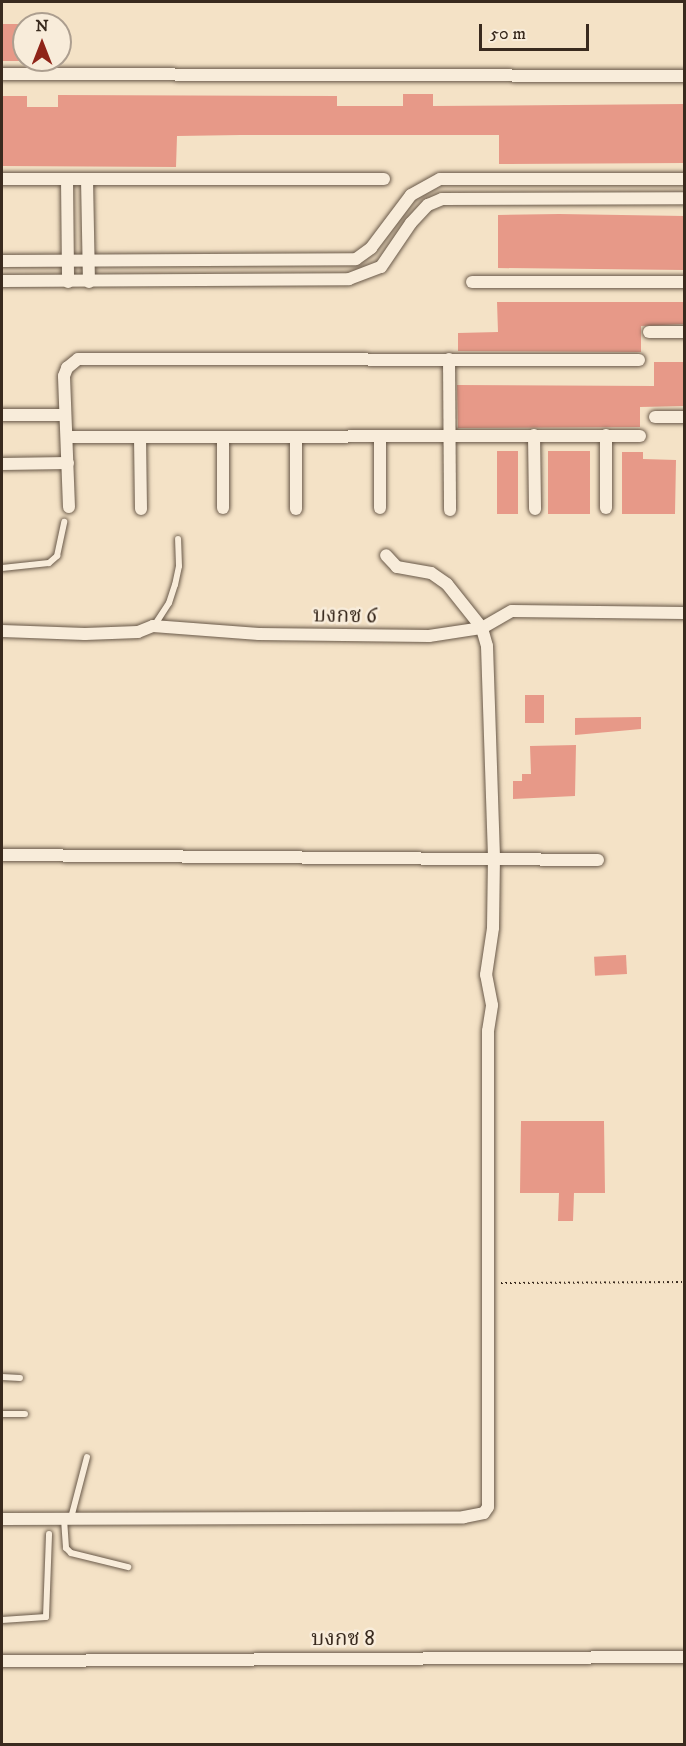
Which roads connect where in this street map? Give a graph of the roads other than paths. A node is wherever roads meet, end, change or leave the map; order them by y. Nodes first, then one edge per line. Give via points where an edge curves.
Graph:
1 (2, 74) edge
2 (684, 76) edge
3 (87, 178) junction
4 (384, 178) dead end
5 (2, 179) edge
6 (67, 179) junction
7 (684, 179) edge
8 (684, 198) edge
9 (398, 215) junction
10 (411, 223) junction
11 (2, 261) edge
12 (68, 261) junction
13 (88, 261) junction
14 (2, 281) edge
15 (68, 282) junction
16 (88, 282) junction
17 (472, 282) dead end
18 (684, 282) edge
19 (649, 332) dead end
20 (684, 332) edge
21 (449, 359) junction
22 (639, 360) dead end
23 (2, 415) edge
24 (64, 415) junction
25 (655, 417) dead end
26 (684, 417) edge
27 (534, 435) junction
28 (606, 435) junction
29 (380, 436) junction
30 (450, 436) junction
31 (640, 436) dead end
32 (67, 437) junction
33 (140, 437) junction
34 (223, 437) junction
35 (296, 437) junction
36 (68, 463) junction
37 (2, 464) edge
38 (69, 507) dead end
39 (223, 508) dead end
40 (380, 508) dead end
41 (606, 508) dead end
42 (141, 509) dead end
43 (296, 509) dead end
44 (535, 509) dead end
45 (450, 510) dead end
46 (64, 522) dead end
47 (178, 539) dead end
48 (386, 555) dead end
49 (2, 568) edge
50 (684, 613) edge
51 (153, 626) junction
52 (482, 628) junction
53 (2, 631) edge
54 (2, 855) edge
55 (494, 857) junction
56 (598, 860) dead end
57 (2, 1377) edge
58 (20, 1378) dead end
59 (2, 1414) edge
60 (25, 1414) dead end
61 (87, 1457) dead end
62 (67, 1518) junction
63 (2, 1519) edge
64 (49, 1534) dead end
65 (128, 1567) dead end
66 (2, 1620) edge
67 (684, 1657) edge
68 (2, 1661) edge

1 - 2 street
3 - 4 street
3 - 6 street
3 - 13 street
5 - 6 street
6 - 12 street
7 - 9 street via 440,179 411,195
8 - 10 street via 464,197 428,205
9 - 10 street
9 - 13 street via 371,248 356,259
10 - 16 street via 381,267 349,279
11 - 12 street
12 - 13 street
12 - 15 street
13 - 16 street
14 - 15 street
15 - 16 street
17 - 18 street
19 - 20 street
21 - 22 street
21 - 24 street via 78,359 64,376
21 - 30 street
23 - 24 street
24 - 32 street
25 - 26 street
27 - 28 street
27 - 30 street
27 - 44 street
28 - 31 street
28 - 41 street
29 - 30 street
29 - 35 street
29 - 40 street
30 - 45 street
32 - 33 street
32 - 36 street
33 - 34 street
33 - 42 street
34 - 35 street
34 - 39 street
35 - 43 street
36 - 37 street
36 - 38 street
46 - 49 lane via 57,556 49,563
47 - 51 lane via 175,585 169,603
48 - 52 street via 403,569 439,577
50 - 52 street, บงกช 6 via 512,611
51 - 52 street, บงกช 6 via 259,634 429,636
51 - 53 street, บงกช 6 via 138,632 86,634
52 - 55 street via 488,666
54 - 55 street
55 - 56 street
55 - 62 street via 493,928 486,975 492,1005 488,1031 490,1495 484,1513
57 - 58 lane
59 - 60 lane
61 - 62 lane
62 - 63 street
62 - 65 lane via 66,1548 71,1553
64 - 66 lane via 46,1617
67 - 68 street, บงกช 8

